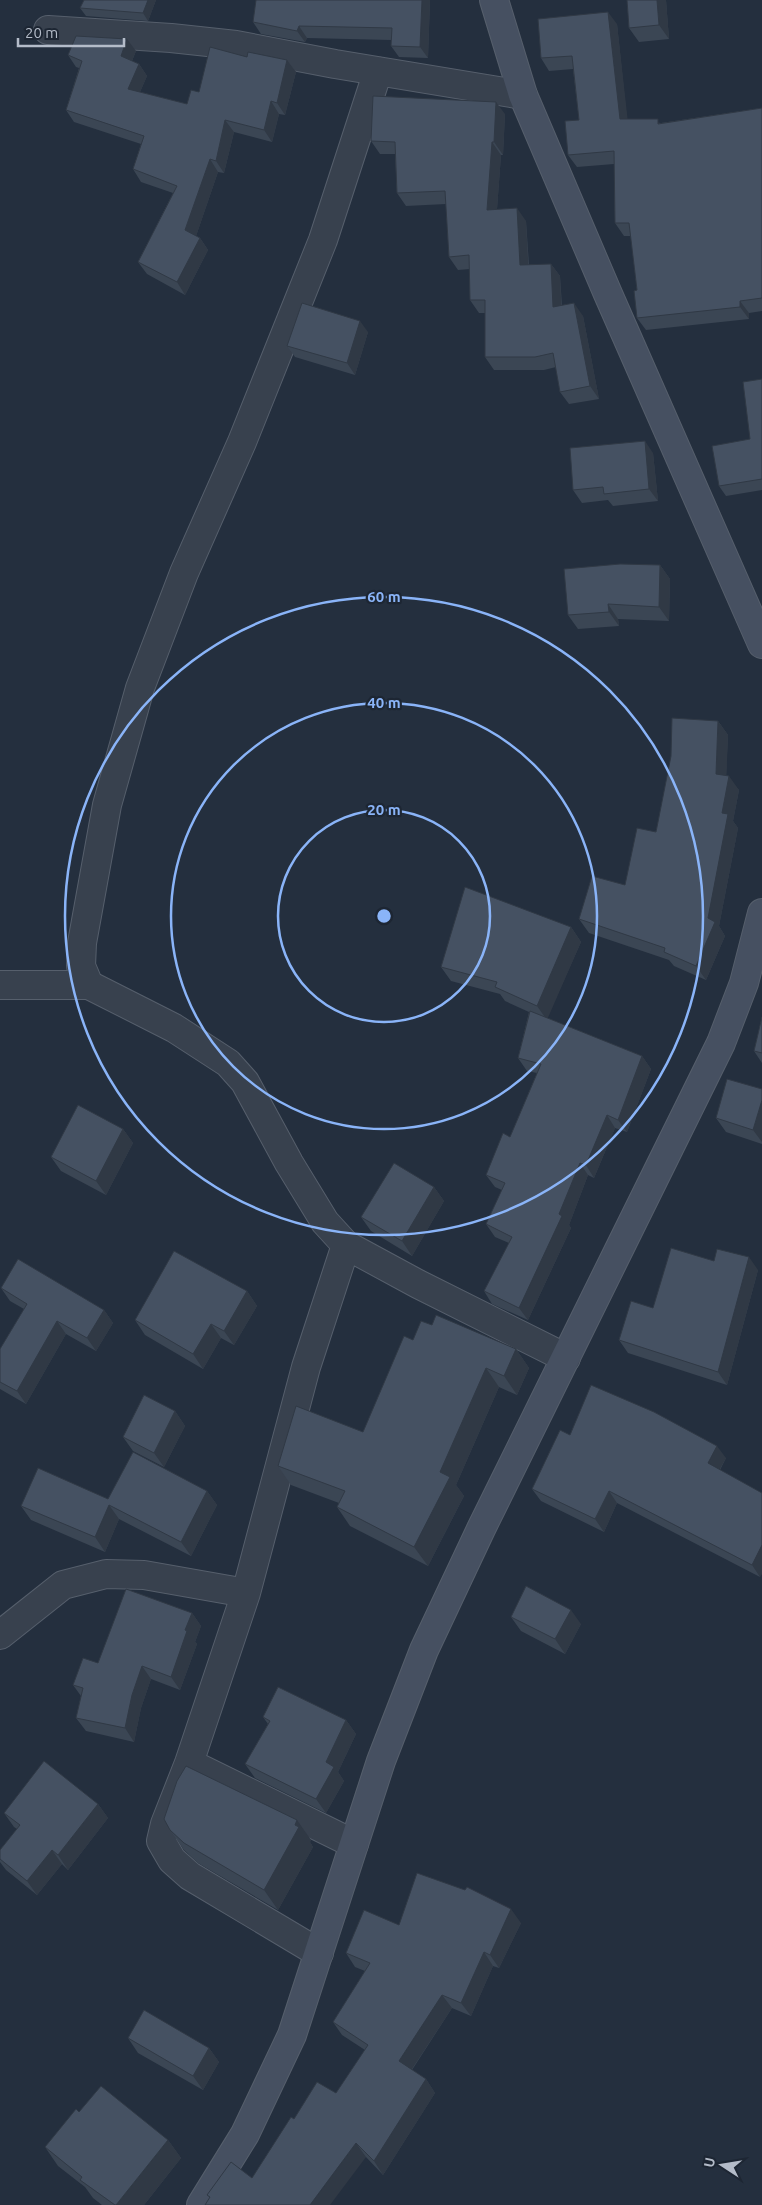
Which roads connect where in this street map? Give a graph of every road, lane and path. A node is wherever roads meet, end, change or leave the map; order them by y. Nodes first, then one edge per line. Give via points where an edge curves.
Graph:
1 (494, 0) edge
2 (48, 30) dead end
3 (378, 71) junction
4 (523, 95) junction
5 (762, 644) edge
6 (762, 913) edge
7 (89, 984) junction
8 (0, 985) edge
9 (346, 1245) junction
10 (566, 1358) junction
11 (246, 1593) junction
12 (0, 1635) edge
13 (189, 1763) junction
14 (354, 1844) junction
15 (319, 1953) junction
16 (201, 2205) edge

1 - 4 street
2 - 3 street via 236,45
3 - 4 street
3 - 7 street via 323,240 242,442 184,572 140,688 107,805 82,943 81,966
4 - 5 street
6 - 10 street via 744,983 721,1043
7 - 8 street
7 - 9 street via 174,1028 228,1063 245,1082 325,1222
9 - 10 street
9 - 11 street via 301,1386
10 - 14 street via 424,1650 381,1761
11 - 12 street via 144,1575 106,1574 63,1585
11 - 13 street
13 - 14 street
13 - 15 street via 163,1833 162,1841 172,1860 190,1876
14 - 15 street
15 - 16 street via 292,2035 267,2090 245,2134

